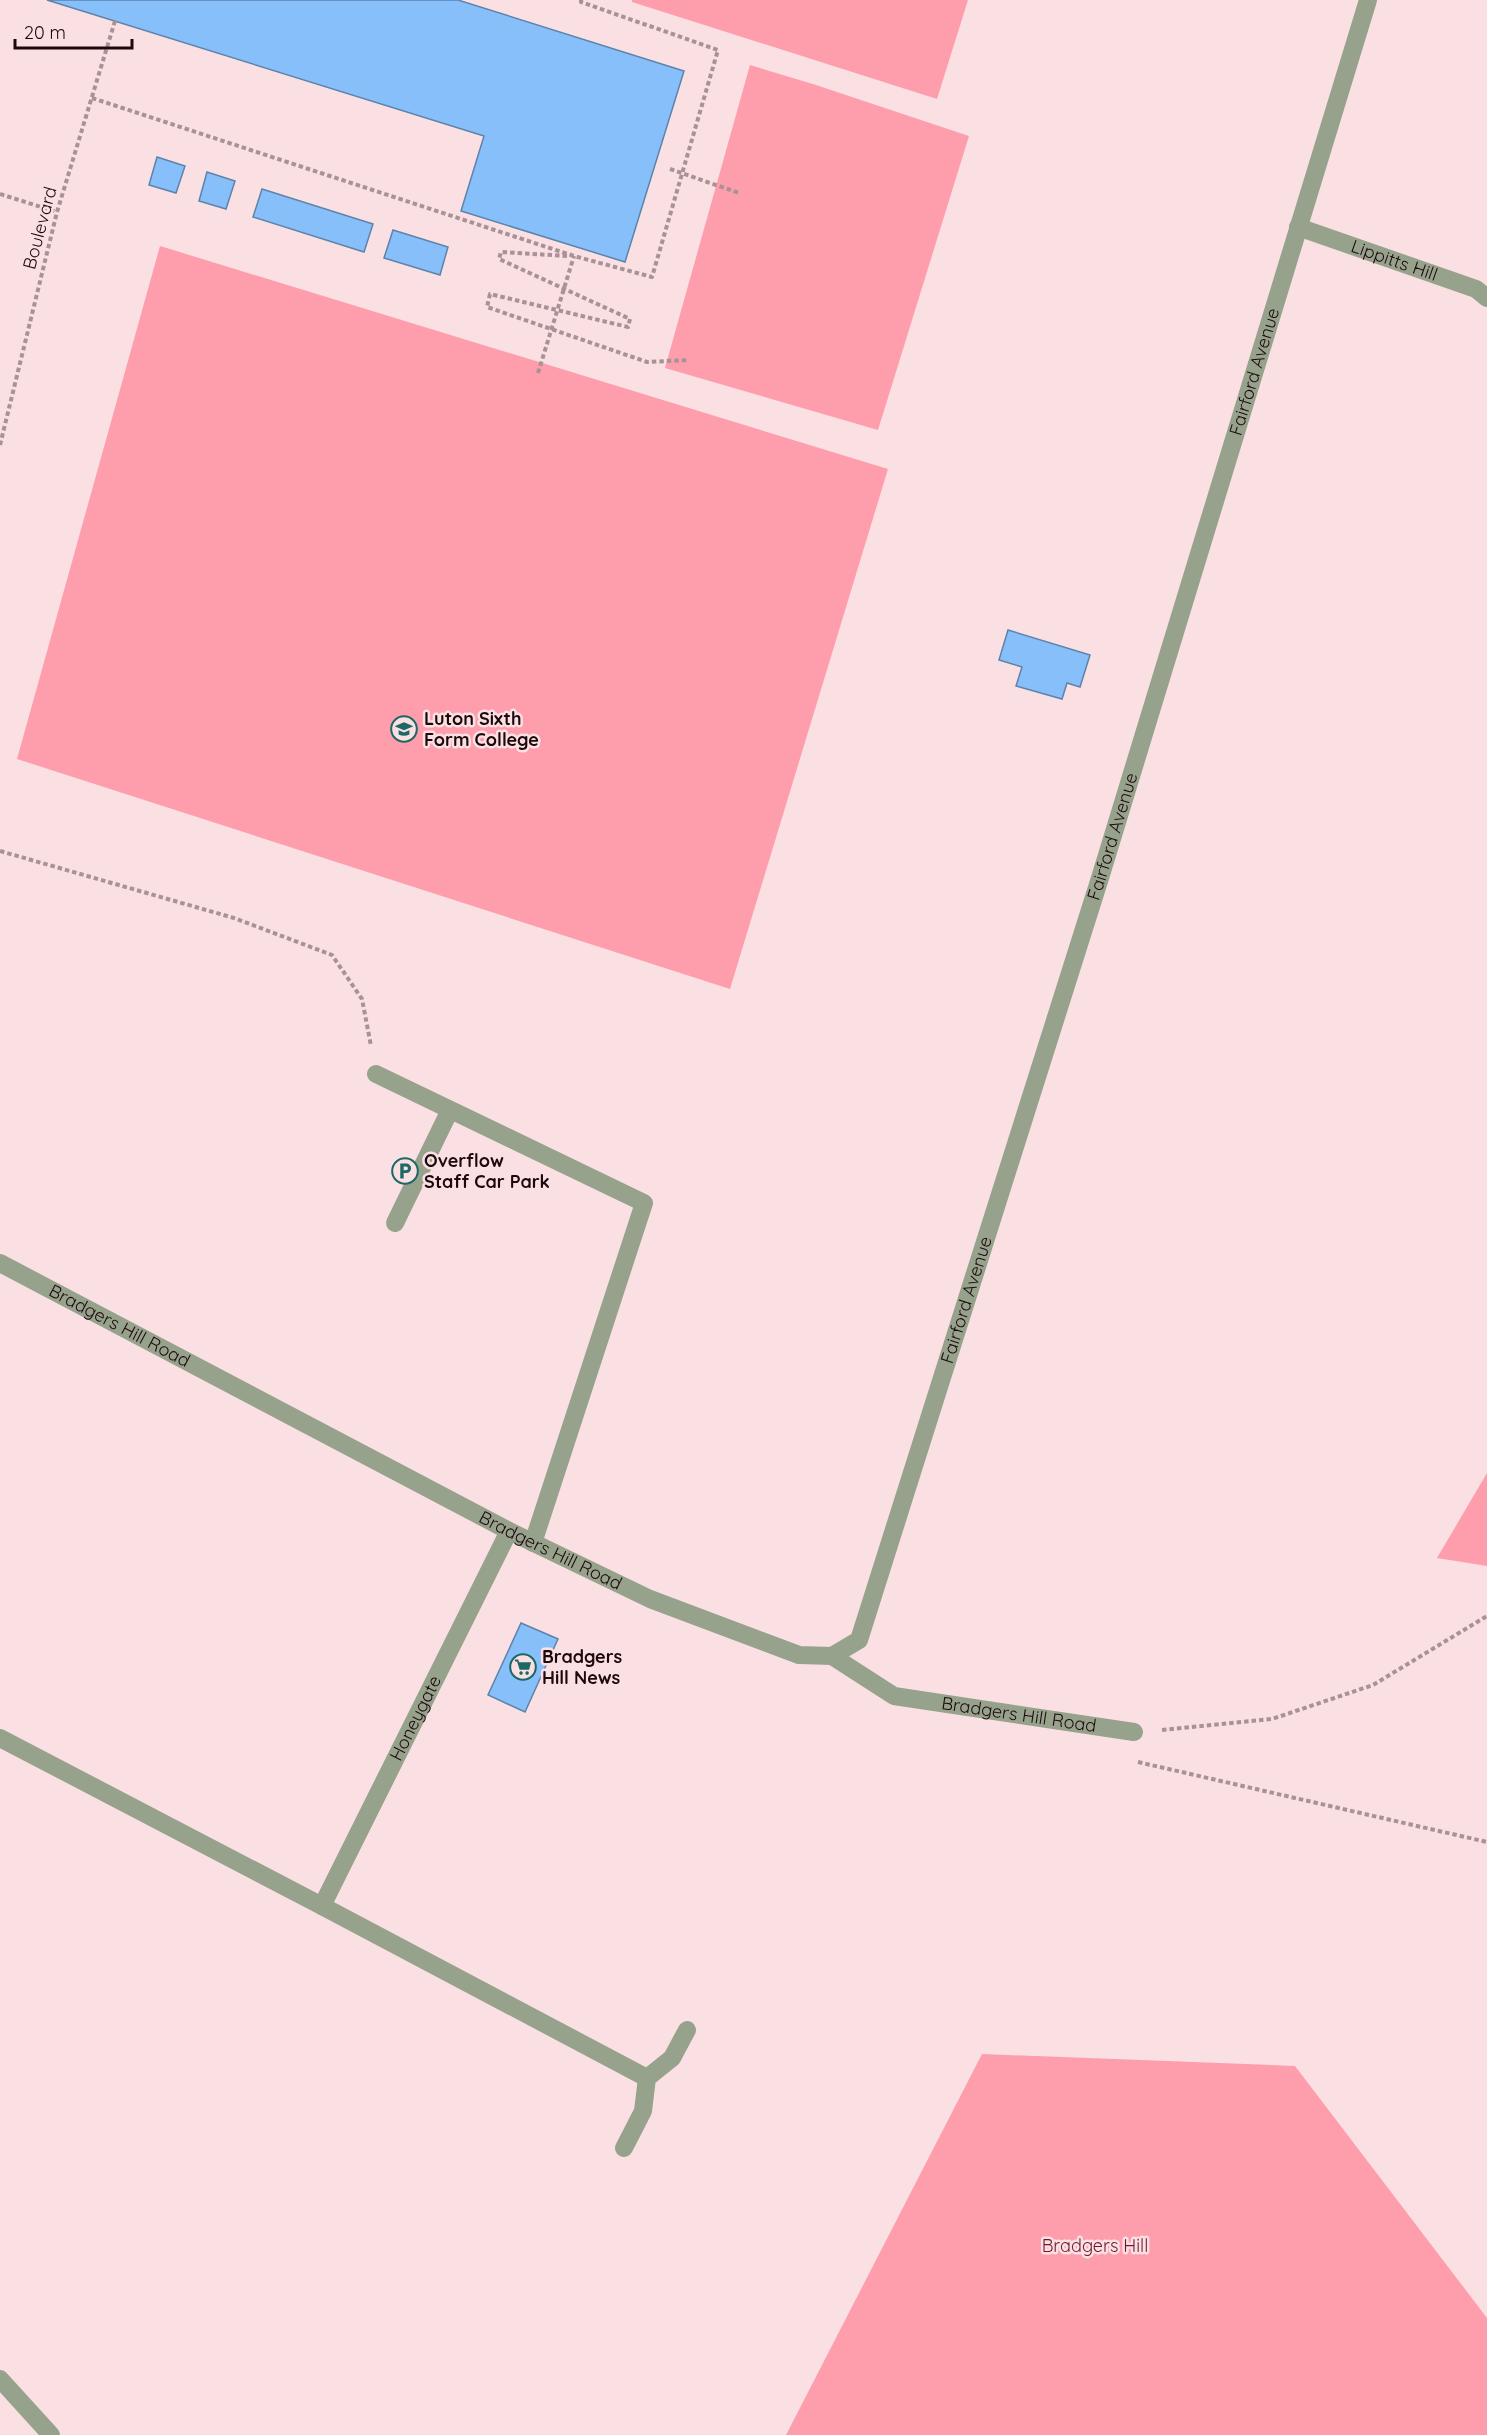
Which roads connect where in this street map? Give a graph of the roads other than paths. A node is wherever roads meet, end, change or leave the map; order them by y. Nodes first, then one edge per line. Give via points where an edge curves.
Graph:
1 (1368, 0) edge
2 (1298, 227) junction
3 (1487, 298) edge
4 (376, 1074) road end
5 (450, 1110) junction
6 (395, 1223) dead end
7 (0, 1263) edge
8 (509, 1532) junction
9 (533, 1543) junction
10 (832, 1656) junction
11 (1134, 1732) road end
12 (0, 1738) edge
13 (322, 1905) junction
14 (687, 2030) dead end
15 (647, 2078) junction
16 (624, 2148) dead end
17 (0, 2379) edge
18 (51, 2435) edge

1 - 2 street, Fairford Avenue
2 - 3 street, Lippitts Hill via 1476,289
2 - 10 street, Fairford Avenue via 1096,889 859,1640
4 - 5 street
5 - 6 street
5 - 9 street via 644,1203
7 - 8 street, Bradgers Hill Road
8 - 9 street, Bradgers Hill Road
8 - 13 street, Honeygate
9 - 10 street, Bradgers Hill Road via 651,1599 799,1655
10 - 11 street, Bradgers Hill Road via 894,1696
12 - 13 street
13 - 15 street
14 - 15 street via 672,2058
15 - 16 street via 643,2111
17 - 18 street

